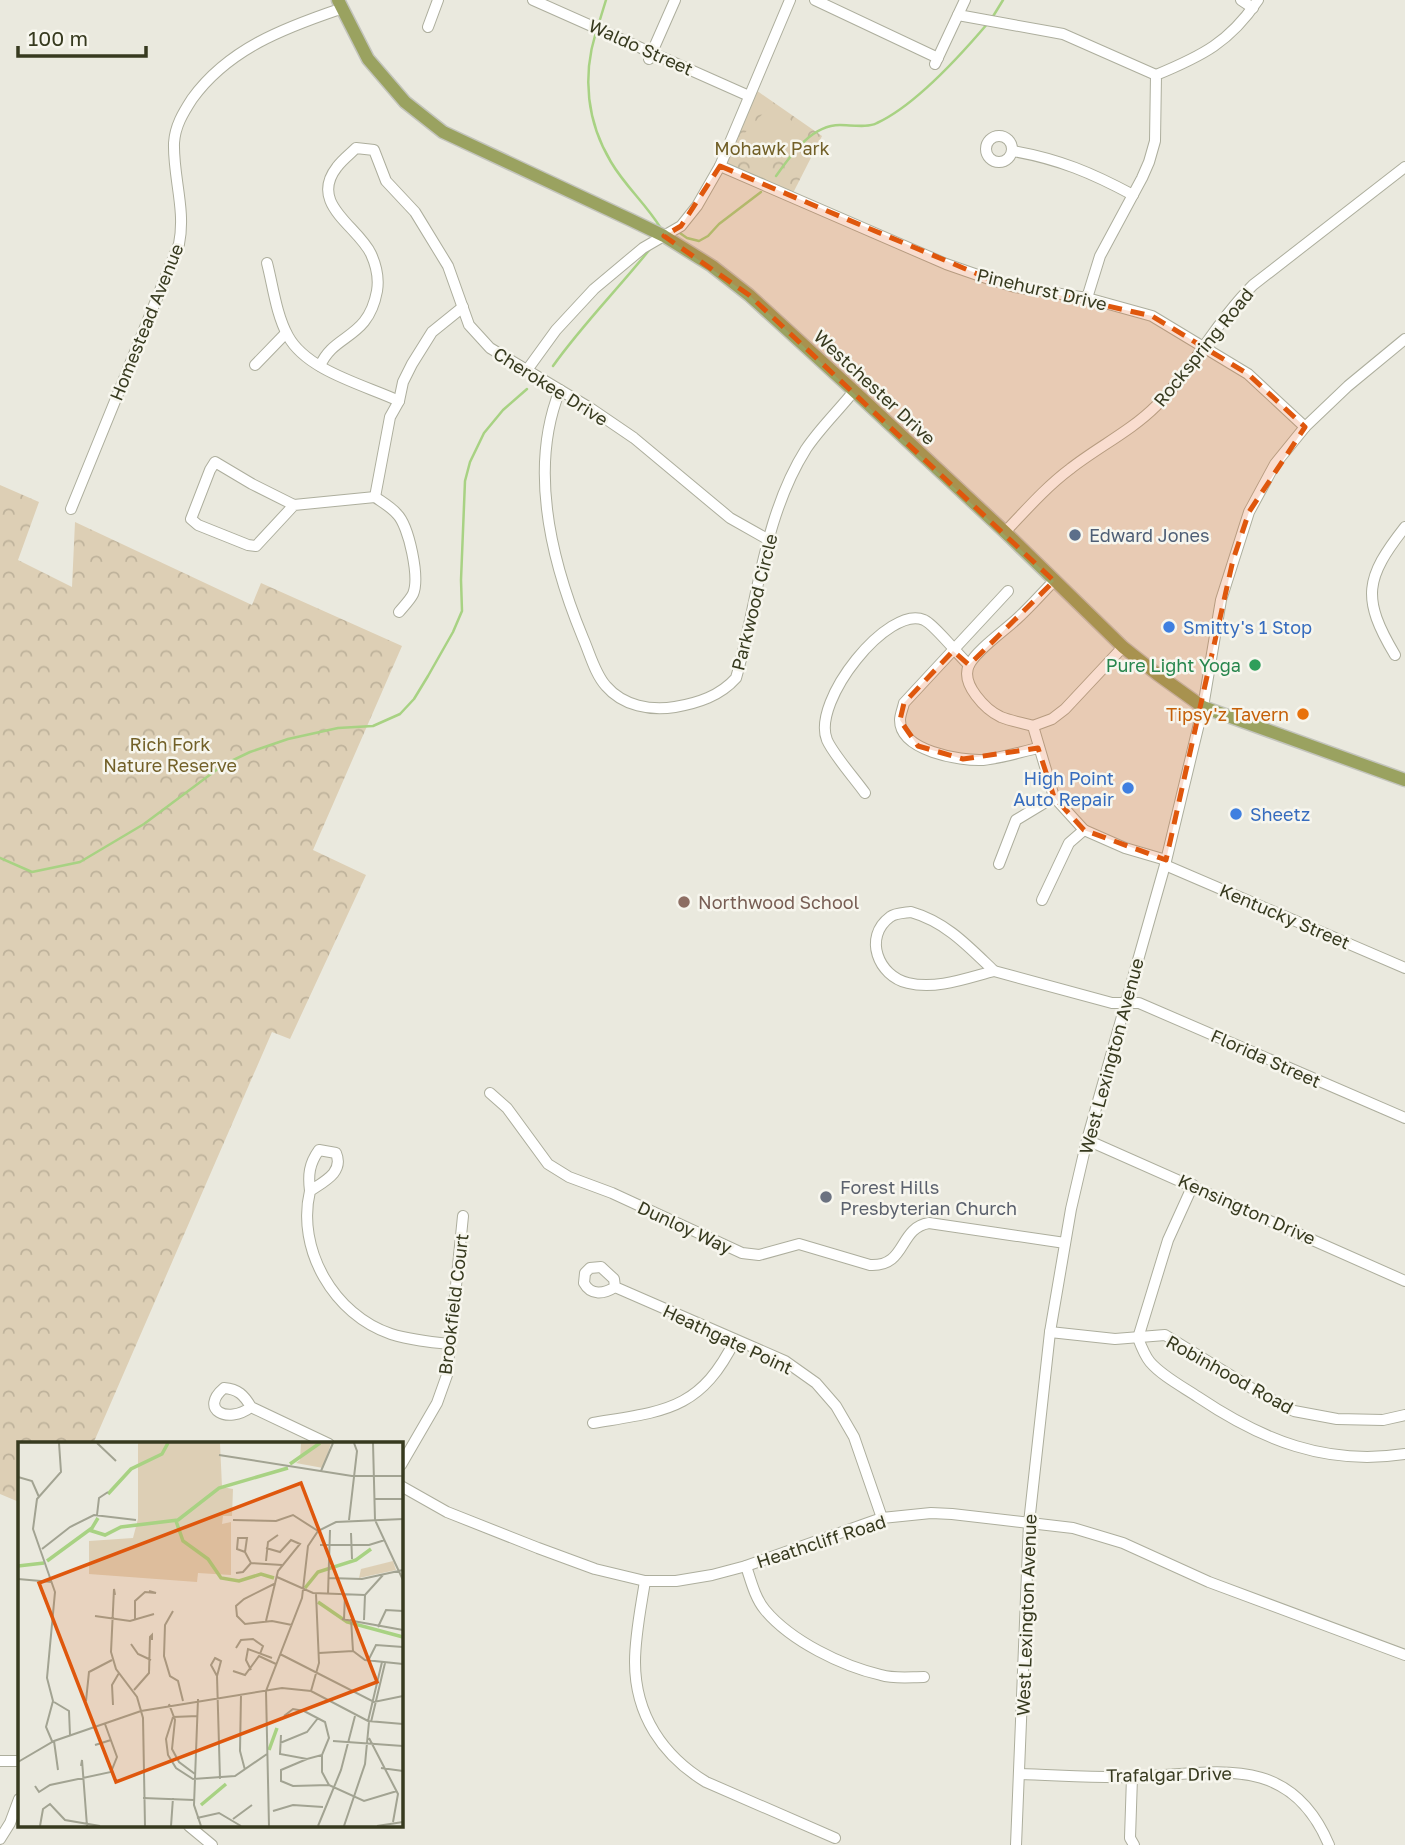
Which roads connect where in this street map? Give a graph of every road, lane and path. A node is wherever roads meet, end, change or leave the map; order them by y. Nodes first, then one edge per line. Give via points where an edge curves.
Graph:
1 (438, 0) edge
2 (533, 0) edge
3 (675, 0) edge
4 (790, 0) edge
5 (815, 0) edge
6 (965, 0) edge
7 (1241, 0) edge
8 (339, 4) edge
9 (1256, 4) edge
10 (958, 15) junction
11 (428, 27) dead end
12 (651, 55) junction
13 (1156, 75) junction
14 (749, 96) junction
15 (1013, 151) dead end
16 (720, 166) junction
17 (1405, 167) edge
18 (1133, 195) junction
19 (664, 236) junction
20 (267, 262) dead end
21 (1087, 298) junction
22 (463, 307) junction
23 (286, 333) junction
24 (1405, 339) edge
25 (1203, 346) junction
26 (255, 365) dead end
27 (320, 366) junction
28 (527, 370) junction
29 (560, 390) junction
30 (854, 391) junction
31 (399, 401) junction
32 (1305, 427) junction
33 (375, 497) junction
34 (294, 505) junction
35 (71, 509) dead end
36 (1405, 527) edge
37 (1005, 533) junction
38 (769, 540) junction
39 (1054, 580) junction
40 (1009, 591) dead end
41 (399, 612) dead end
42 (1123, 647) junction
43 (953, 651) junction
44 (1395, 655) dead end
45 (969, 666) junction
46 (1203, 707) junction
47 (1033, 726) junction
48 (1038, 748) junction
49 (1405, 780) edge
50 (865, 793) dead end
51 (1054, 797) junction
52 (1084, 830) junction
53 (1165, 863) junction
54 (999, 864) dead end
55 (1042, 900) dead end
56 (1405, 968) edge
57 (993, 971) junction
58 (1126, 1002) junction
59 (490, 1093) dead end
60 (1405, 1118) edge
61 (1087, 1140) junction
62 (1193, 1185) junction
63 (310, 1191) dead end
64 (463, 1216) dead end
65 (1065, 1243) junction
66 (1405, 1280) edge
67 (615, 1287) dead end
68 (1050, 1332) junction
69 (1138, 1338) junction
70 (735, 1340) junction
71 (450, 1344) junction
72 (251, 1407) dead end
73 (1405, 1415) edge
74 (593, 1423) dead end
75 (325, 1442) edge
76 (1405, 1454) edge
77 (402, 1463) edge
78 (402, 1487) edge
79 (882, 1518) junction
80 (1029, 1523) junction
81 (746, 1566) junction
82 (645, 1581) junction
83 (1405, 1655) edge
84 (924, 1677) dead end
85 (0, 1761) edge
86 (18, 1761) edge
87 (1019, 1774) junction
88 (1132, 1777) junction
89 (18, 1803) edge
90 (191, 1828) edge
91 (0, 1839) edge
92 (835, 1839) dead end
93 (1130, 1843) edge
94 (212, 1845) edge
95 (1016, 1845) edge
96 (1329, 1845) edge

1 - 11 street
2 - 12 street, Waldo Street
3 - 12 street
4 - 14 street
5 - 10 street via 936,61
6 - 10 street
7 - 9 street
8 - 19 main road, Westchester Drive via 368,59 405,102 443,132
8 - 35 street, Homestead Avenue via 245,49 206,82 179,121 174,146 182,220 179,244
9 - 13 street via 1240,26 1213,47
10 - 13 street via 1063,34
12 - 14 street, Waldo Street
13 - 18 street via 1155,141
14 - 16 street
15 - 18 street via 1079,167
16 - 19 street via 681,226
16 - 21 street, Pinehurst Drive via 946,264 1015,287
17 - 25 street, Rockspring Road via 1253,285
18 - 21 street via 1100,256
19 - 28 street via 594,289
19 - 30 main road, Westchester Drive via 749,295
20 - 23 street
21 - 25 street, Pinehurst Drive via 1152,316
22 - 27 street, Cherokee Drive via 448,265 428,230 386,181 376,153 356,148 336,167 329,196 335,211 372,256 376,293 362,326 334,347
22 - 28 street, Cherokee Drive via 469,325 490,348
22 - 31 street via 432,332 412,364
23 - 26 street
23 - 27 street
24 - 32 street, West Lexington Avenue
25 - 32 street, Pinehurst Drive via 1248,374
25 - 37 street, Rockspring Road via 1156,406 1069,469
27 - 31 street
28 - 29 street, Cherokee Drive
29 - 38 street, Cherokee Drive via 634,438 730,518
29 - 38 street, Parkwood Circle via 547,427 544,464 554,542 599,677 617,696 646,708 666,708 695,703 726,689 736,678
30 - 37 main road, Westchester Drive
30 - 38 street, Parkwood Circle via 806,449 781,500
31 - 33 street via 390,417
32 - 46 street, West Lexington Avenue via 1275,464 1249,512 1222,600
33 - 34 street
33 - 41 street via 405,524 414,563 413,593
34 - 34 street via 215,462 191,519 256,546
36 - 44 street via 1387,549 1372,582 1375,619
37 - 39 main road, Westchester Drive
39 - 42 main road, Westchester Drive
39 - 45 street
40 - 43 street
42 - 46 main road, Westchester Drive
42 - 47 street via 1065,709
43 - 45 street
43 - 48 street via 904,704 900,720 909,739 930,751 963,759 998,758
43 - 50 street via 926,620 913,617 891,627 852,662 826,714 827,739
45 - 47 street via 974,692 984,703 1000,716
46 - 49 main road, Westchester Drive
46 - 53 street, West Lexington Avenue
47 - 48 street
48 - 51 street
51 - 52 street
51 - 54 street via 1016,820
52 - 53 street, Kentucky Street
52 - 55 street via 1069,843
53 - 56 street, Kentucky Street
53 - 58 street, West Lexington Avenue
57 - 57 street via 956,934 930,917 911,912 892,915 880,928 877,958 886,971 909,984 939,984
57 - 58 street, Florida Street via 1112,1003
58 - 60 street, Florida Street via 1139,1003
58 - 61 street, West Lexington Avenue
59 - 65 street, Dunloy Way via 557,1171 742,1253 762,1255 799,1244 882,1265 899,1252 915,1227 929,1223
61 - 62 street, Kensington Drive
61 - 65 street, West Lexington Avenue
62 - 66 street, Kensington Drive
62 - 69 street via 1168,1240
63 - 71 street via 309,1242 321,1273 337,1296 360,1318 389,1333
64 - 71 street, Brookfield Court
65 - 68 street, West Lexington Avenue
67 - 70 street, Heathgate Point
68 - 69 street, Robinhood Road
68 - 80 street, West Lexington Avenue
69 - 73 street, Robinhood Road via 1165,1335 1294,1411 1337,1419 1383,1420
69 - 76 street, Robinhood Road via 1150,1362 1257,1433 1321,1453 1360,1457
70 - 74 street via 723,1364 672,1408
70 - 79 street, Heathgate Point via 785,1361 816,1383 835,1406 854,1437
71 - 77 street, Brookfield Court via 447,1375 437,1402
72 - 75 street
78 - 82 street, Heathcliff Road via 447,1512 538,1548
79 - 80 street, Heathcliff Road via 932,1513
79 - 81 street, Heathcliff Road
80 - 83 street, Heathcliff Road via 1114,1539 1209,1582
80 - 87 street, West Lexington Avenue
81 - 82 street, Heathcliff Road via 711,1576
81 - 84 street via 764,1610 798,1640 882,1676
82 - 92 street via 635,1663 648,1723 667,1752 706,1782
85 - 86 street
87 - 88 street, Trafalgar Drive
87 - 95 street, West Lexington Avenue
88 - 93 street
88 - 96 street, Trafalgar Drive via 1228,1771 1254,1775 1279,1784 1302,1802
89 - 91 street
90 - 94 street

